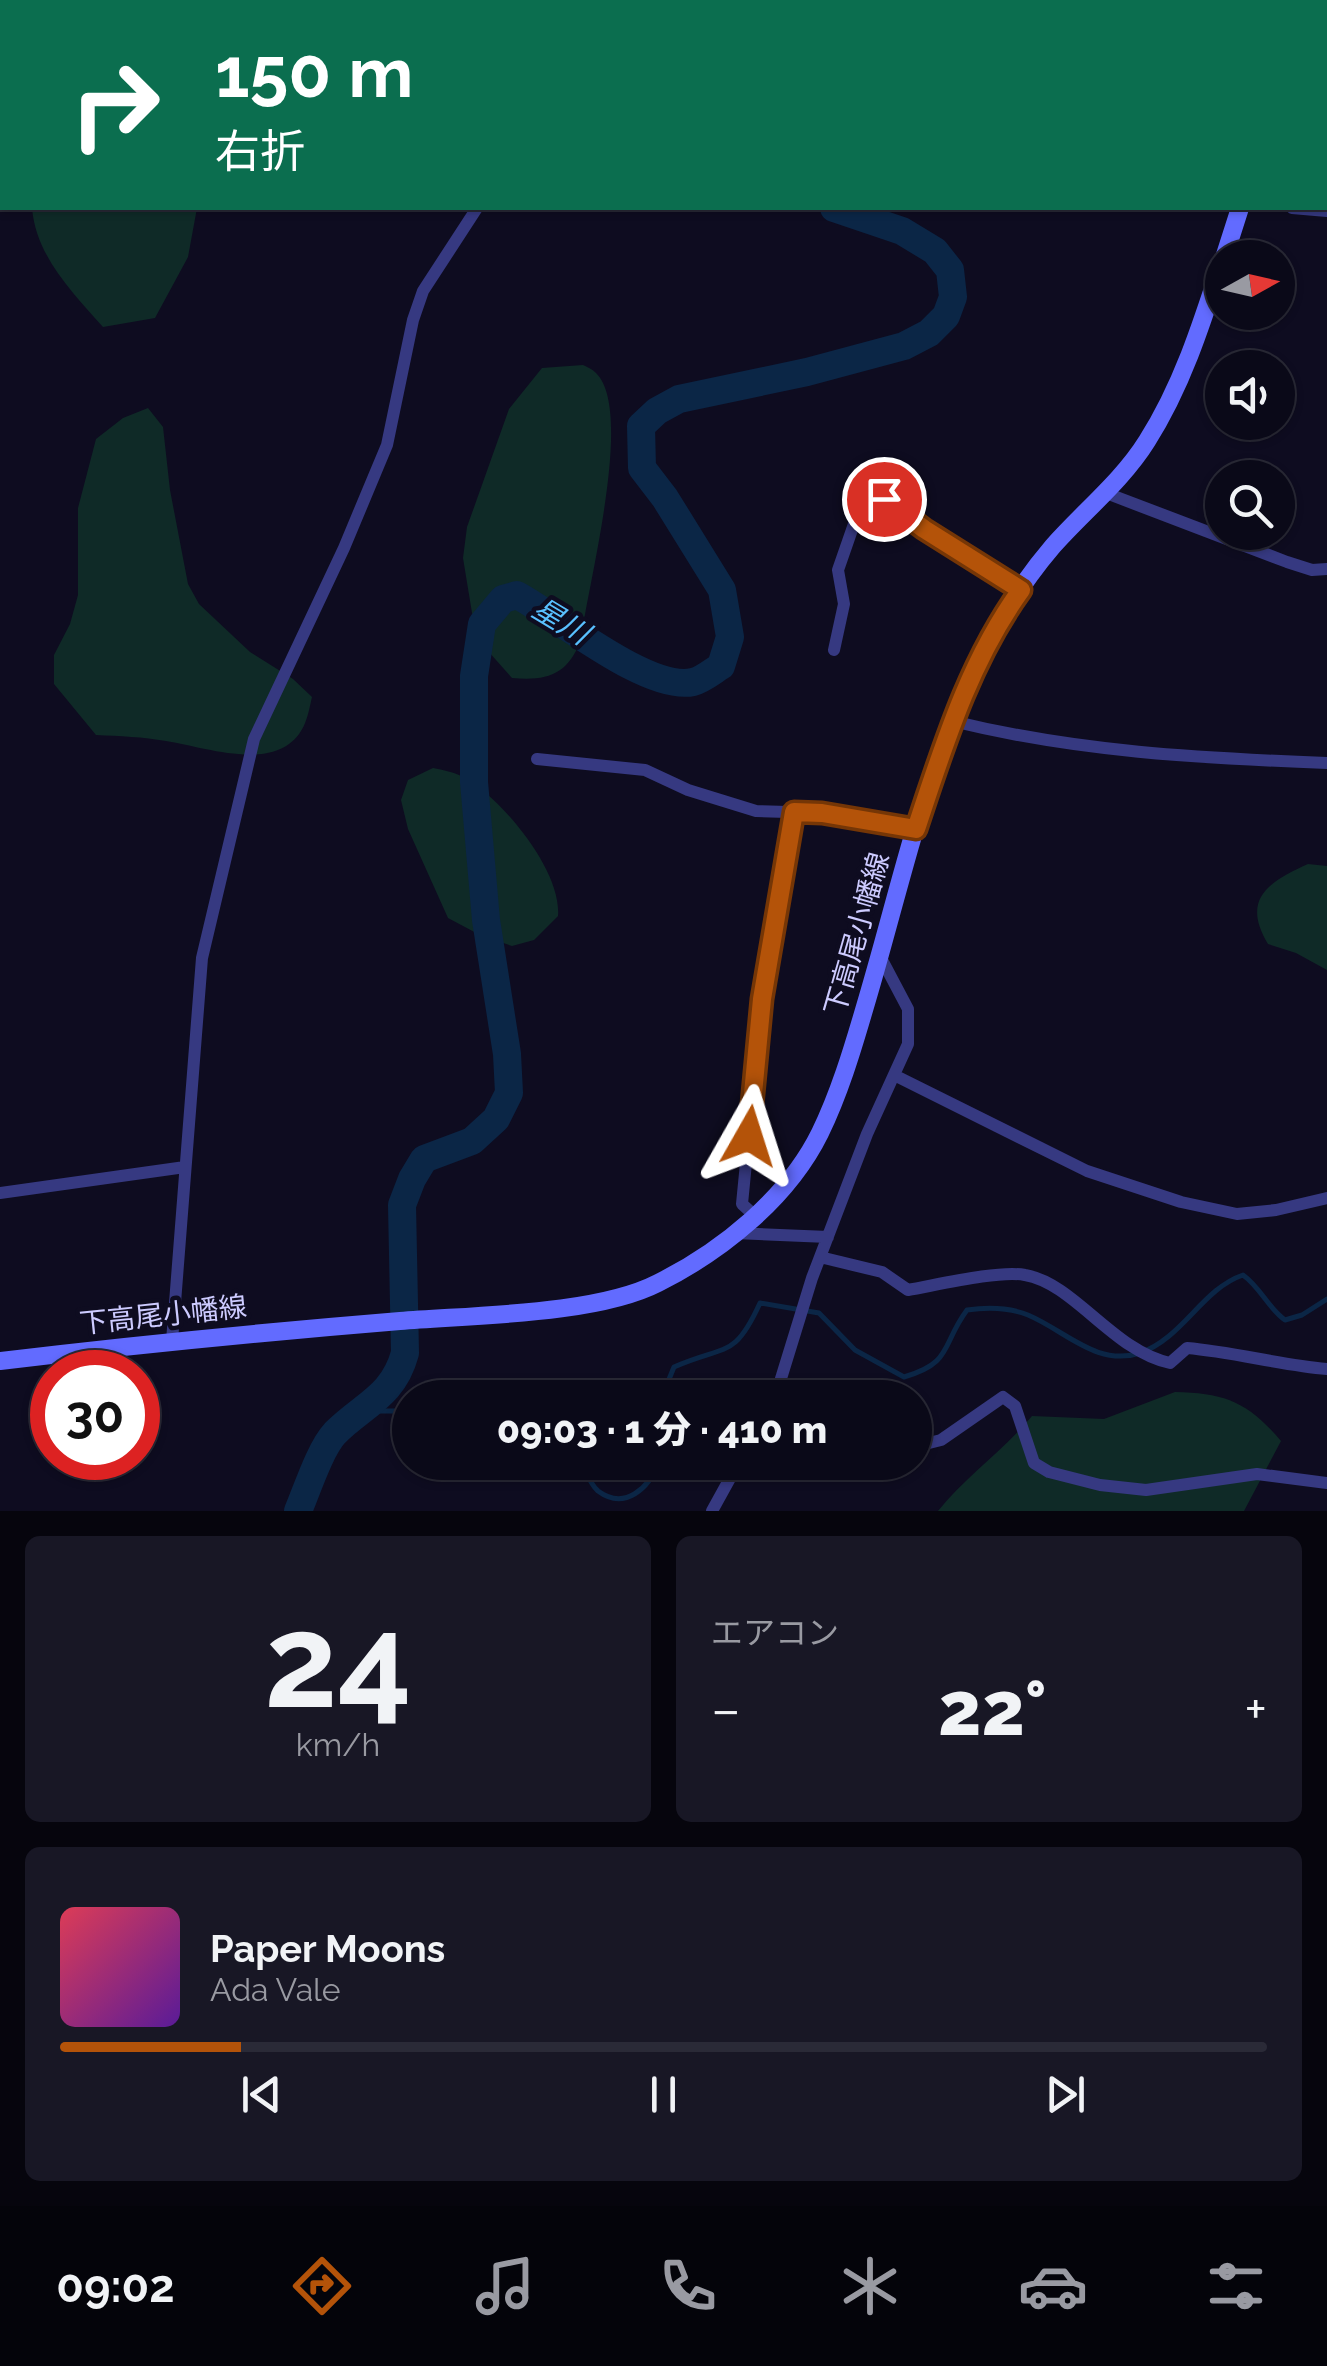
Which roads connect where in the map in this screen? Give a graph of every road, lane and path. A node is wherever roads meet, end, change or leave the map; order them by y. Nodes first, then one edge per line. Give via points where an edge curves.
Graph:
1 (476, 210) edge
2 (1239, 210) edge
3 (1229, 240) edge
4 (1205, 312) edge
5 (1106, 492) junction
6 (1327, 569) edge
7 (1021, 590) junction
8 (834, 650) dead end
9 (952, 720) junction
10 (536, 759) dead end
11 (1327, 763) edge
12 (794, 812) junction
13 (916, 829) junction
14 (880, 956) junction
15 (894, 1074) junction
16 (185, 1167) junction
17 (0, 1193) edge
18 (1327, 1198) edge
19 (754, 1215) junction
20 (734, 1233) junction
21 (828, 1237) junction
22 (820, 1258) junction
23 (172, 1340) junction
24 (0, 1361) edge
25 (1327, 1370) edge
26 (781, 1380) edge
27 (932, 1443) edge
28 (729, 1480) edge
29 (1327, 1484) edge
30 (712, 1511) edge

1 - 16 street via 423,291 381,460 254,739 202,958
2 - 3 main road, 下高尾小幡線
4 - 5 main road, 下高尾小幡線 via 1185,371 1146,444
5 - 6 street via 1287,562
5 - 7 main road, 下高尾小幡線
7 - 8 street via 884,499 862,501 838,570 844,604
7 - 9 main road, 下高尾小幡線 via 996,624
9 - 11 street via 1094,748
9 - 13 main road, 下高尾小幡線
10 - 12 street via 645,770 756,811
12 - 13 street
12 - 19 street via 759,1036 742,1204
13 - 14 main road, 下高尾小幡線
14 - 15 street via 908,1008 908,1044
14 - 19 main road, 下高尾小幡線 via 822,1129 791,1178
15 - 18 street via 1087,1170 1181,1202 1238,1214
15 - 21 street
16 - 17 street
16 - 23 street
19 - 20 main road, 下高尾小幡線
20 - 21 street
20 - 23 main road, 下高尾小幡線 via 656,1284 613,1299
21 - 22 street
22 - 25 street via 882,1272 908,1290 1022,1274 1047,1282 1151,1359 1170,1363 1187,1348
22 - 26 street
23 - 24 main road, 下高尾小幡線
27 - 29 street via 1003,1396 1015,1406 1034,1462 1050,1472 1146,1490 1257,1474
28 - 30 street

